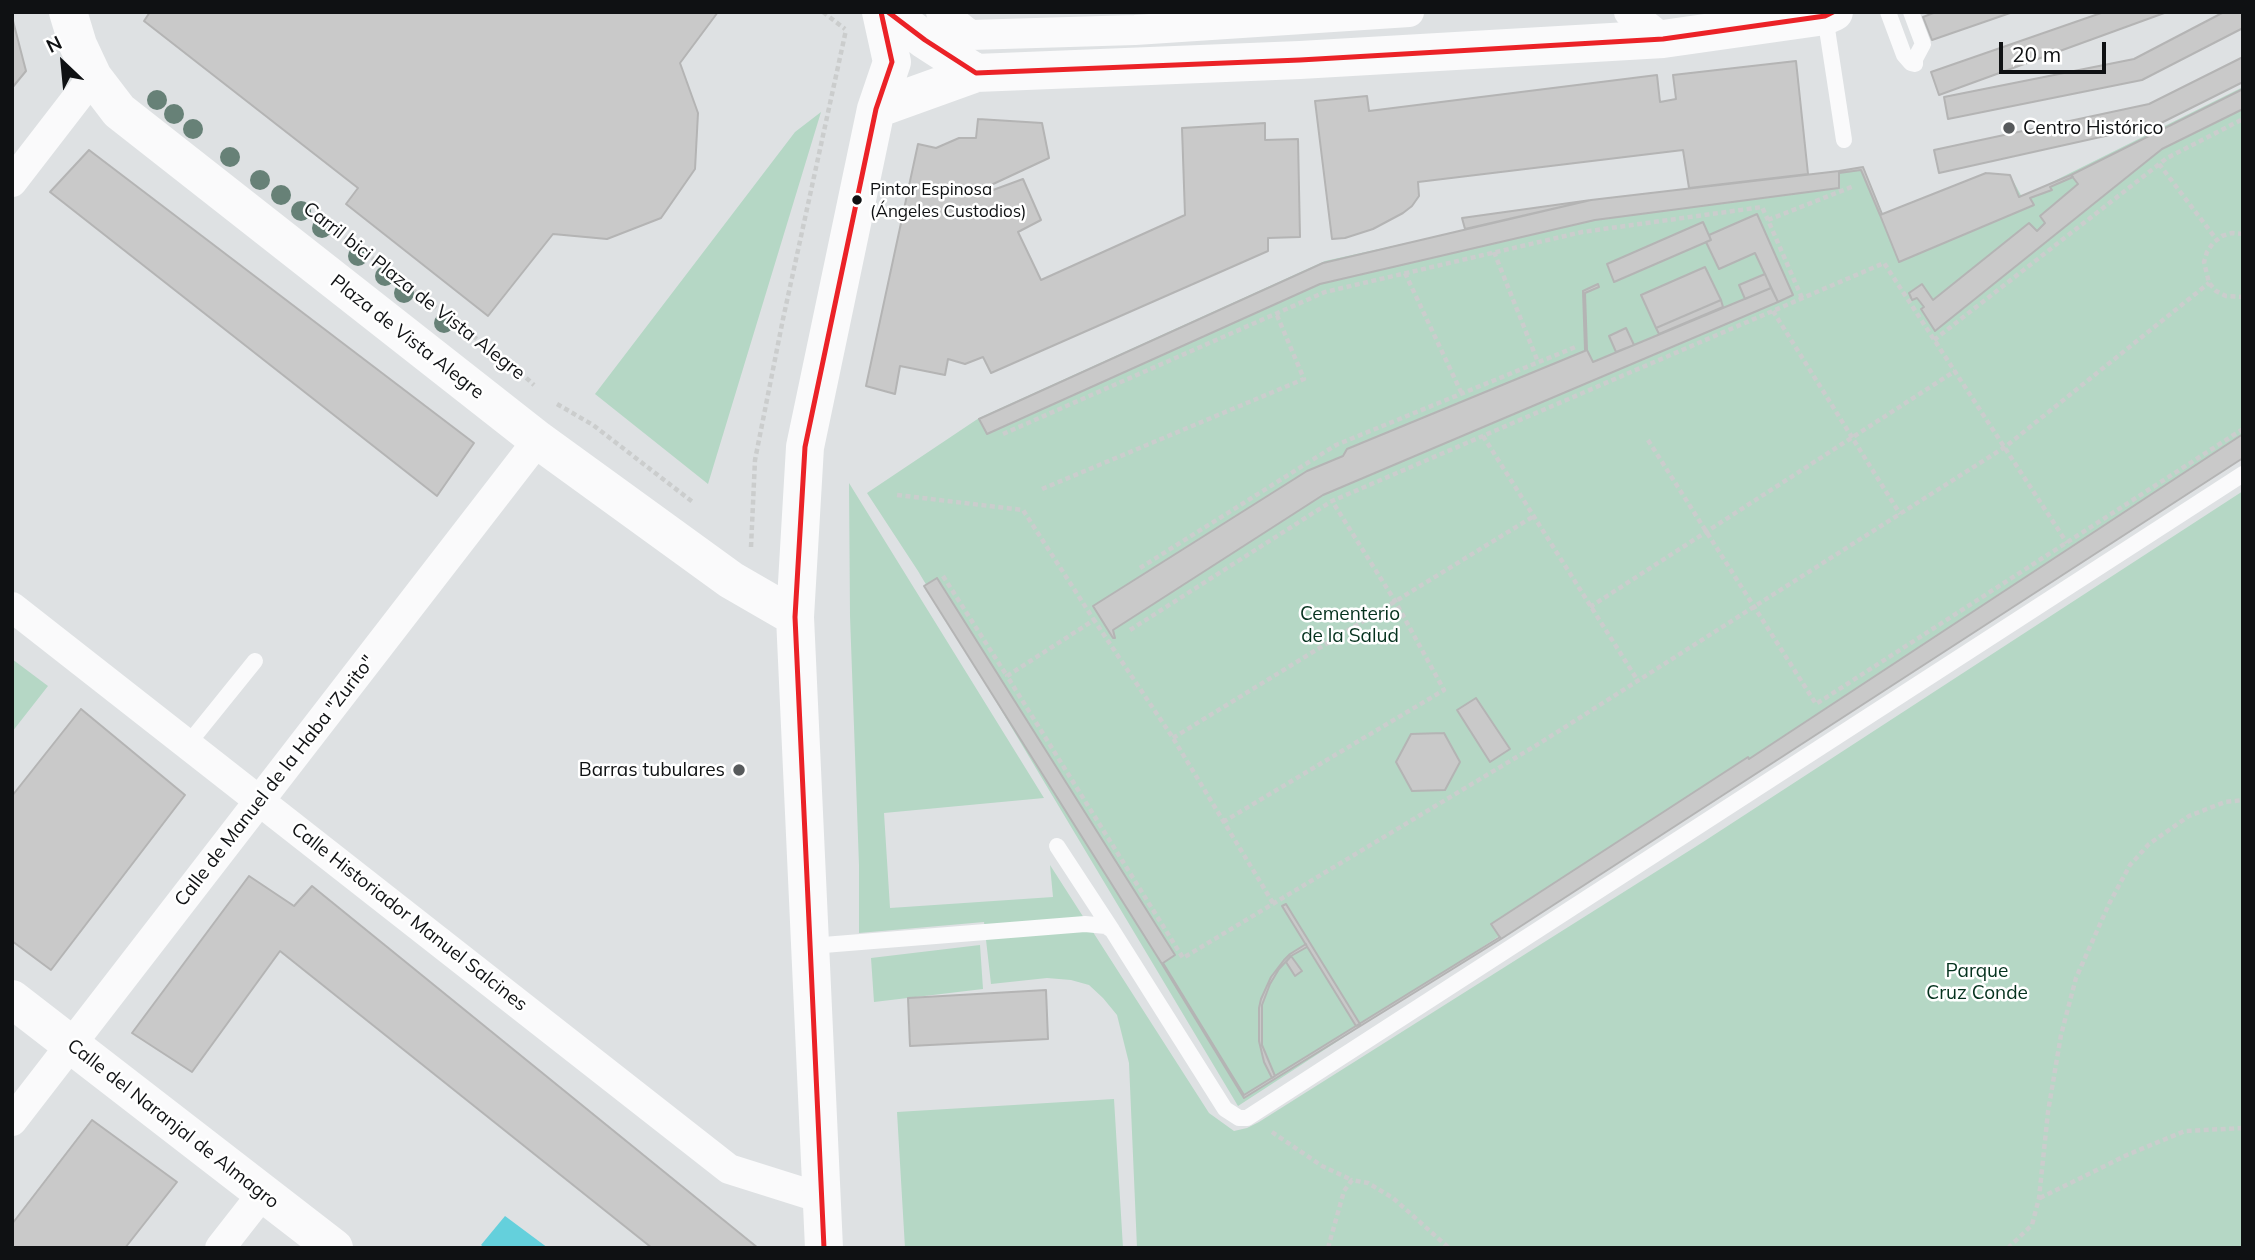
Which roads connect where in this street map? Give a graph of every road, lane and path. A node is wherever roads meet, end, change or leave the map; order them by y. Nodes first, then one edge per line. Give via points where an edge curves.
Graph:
1 (68, 12) edge
2 (823, 12) edge
3 (881, 12) edge
4 (888, 12) edge
5 (941, 12) edge
6 (1409, 12) edge
7 (1629, 12) edge
8 (1888, 12) edge
9 (1911, 12) edge
10 (1830, 14) edge
11 (845, 30) dead end
12 (1663, 39) junction
13 (976, 74) junction
14 (93, 78) junction
15 (876, 109) junction
16 (2243, 119) edge
17 (1844, 140) dead end
18 (2159, 164) junction
19 (12, 182) edge
20 (1854, 186) dead end
21 (1768, 220) junction
22 (341, 233) dead end
23 (2243, 234) edge
24 (2217, 240) junction
25 (1494, 252) junction
26 (1405, 273) junction
27 (2209, 283) junction
28 (2243, 297) edge
29 (1802, 298) junction
30 (1773, 311) junction
31 (1276, 313) junction
32 (1934, 340) junction
33 (1578, 346) dead end
34 (1538, 362) junction
35 (1955, 371) junction
36 (538, 390) dead end
37 (1462, 394) junction
38 (546, 397) dead end
39 (2243, 429) edge
40 (1003, 434) dead end
41 (1483, 436) junction
42 (1852, 437) junction
43 (538, 440) junction
44 (1648, 440) dead end
45 (2005, 447) junction
46 (2243, 474) edge
47 (1042, 489) dead end
48 (897, 495) dead end
49 (1332, 501) junction
50 (697, 505) dead end
51 (1900, 514) junction
52 (1534, 516) junction
53 (1707, 531) junction
54 (2067, 543) junction
55 (1140, 568) dead end
56 (943, 576) dead end
57 (1395, 601) junction
58 (1754, 606) junction
59 (12, 607) edge
60 (1590, 607) junction
61 (795, 617) junction
62 (1094, 620) junction
63 (1130, 630) dead end
64 (255, 661) dead end
65 (1007, 676) junction
66 (1638, 681) junction
67 (1173, 738) junction
68 (188, 744) junction
69 (2243, 800) edge
70 (260, 801) junction
71 (1223, 822) junction
72 (1056, 846) dead end
73 (1273, 904) junction
74 (1112, 930) junction
75 (811, 946) junction
76 (12, 999) edge
77 (71, 1045) junction
78 (12, 1121) edge
79 (1264, 1126) dead end
80 (2243, 1128) edge
81 (1352, 1180) junction
82 (263, 1193) junction
83 (821, 1198) junction
84 (2039, 1198) junction
85 (220, 1248) edge
86 (334, 1248) edge
87 (824, 1248) edge
88 (1328, 1248) edge
89 (1449, 1248) edge
90 (2008, 1248) edge

1 - 14 street, Plaza de Vista Alegre
2 - 11 path
3 - 15 street via 892,62
4 - 13 street
5 - 6 street via 970,35 1190,27
7 - 12 street
8 - 9 lane via 1904,55 1915,64 1923,44
10 - 12 street
10 - 17 lane
12 - 13 street
13 - 15 street
14 - 19 street
14 - 43 street, Plaza de Vista Alegre via 119,111
15 - 61 street via 805,447
16 - 18 path
18 - 24 path
18 - 32 path
20 - 21 path
21 - 25 path via 1762,207 1582,232
21 - 29 path
22 - 36 path, Carril bici Plaza de Vista Alegre
23 - 24 path
24 - 27 path via 2204,262
25 - 26 path
25 - 34 path
26 - 31 path via 1325,292
26 - 37 path
27 - 28 path via 2225,296
27 - 45 path
29 - 30 path
29 - 32 path via 1884,263
30 - 41 path
30 - 42 path
31 - 40 path
31 - 47 path via 1304,379
32 - 35 path
33 - 34 path
34 - 37 path
35 - 42 path
35 - 45 path
37 - 55 path via 1336,445
38 - 50 path via 593,425
39 - 54 path
41 - 49 path
41 - 52 path
42 - 51 path
42 - 53 path
43 - 61 street, Plaza de Vista Alegre via 731,580
43 - 70 street, Calle de Manuel de la Haba "Zurito"
44 - 53 path
45 - 51 path
45 - 54 path
46 - 74 lane via 1247,1118 1225,1109
48 - 62 path via 1023,510
49 - 57 path
49 - 63 path
51 - 58 path
52 - 57 path
52 - 60 path
53 - 58 path
53 - 60 path
54 - 58 path via 1816,704
56 - 65 path
57 - 67 path
57 - 71 path via 1444,691
58 - 66 path
59 - 68 street, Calle Historiador Manuel Salcines
60 - 66 path
61 - 75 street
62 - 65 path
62 - 67 path
64 - 68 lane
65 - 73 path via 1183,958
66 - 73 path
67 - 71 path
68 - 70 street, Calle Historiador Manuel Salcines
69 - 84 path via 2189,816 2149,844 2130,865 2109,904 2076,978 2062,1035
70 - 77 street, Calle de Manuel de la Haba "Zurito"
70 - 83 street, Calle Historiador Manuel Salcines via 729,1169
71 - 73 path
72 - 74 lane
74 - 75 lane via 1085,924
75 - 83 street
76 - 77 street, Calle del Naranjal de Almagro
77 - 78 street, Calle de Manuel de la Haba "Zurito"
77 - 82 street, Calle del Naranjal de Almagro
79 - 81 path via 1322,1166
80 - 84 path via 2185,1131
81 - 88 path via 1344,1191
81 - 89 path via 1368,1183 1393,1198
82 - 85 street
82 - 86 street, Calle del Naranjal de Almagro
83 - 87 street
84 - 90 path via 2032,1225

